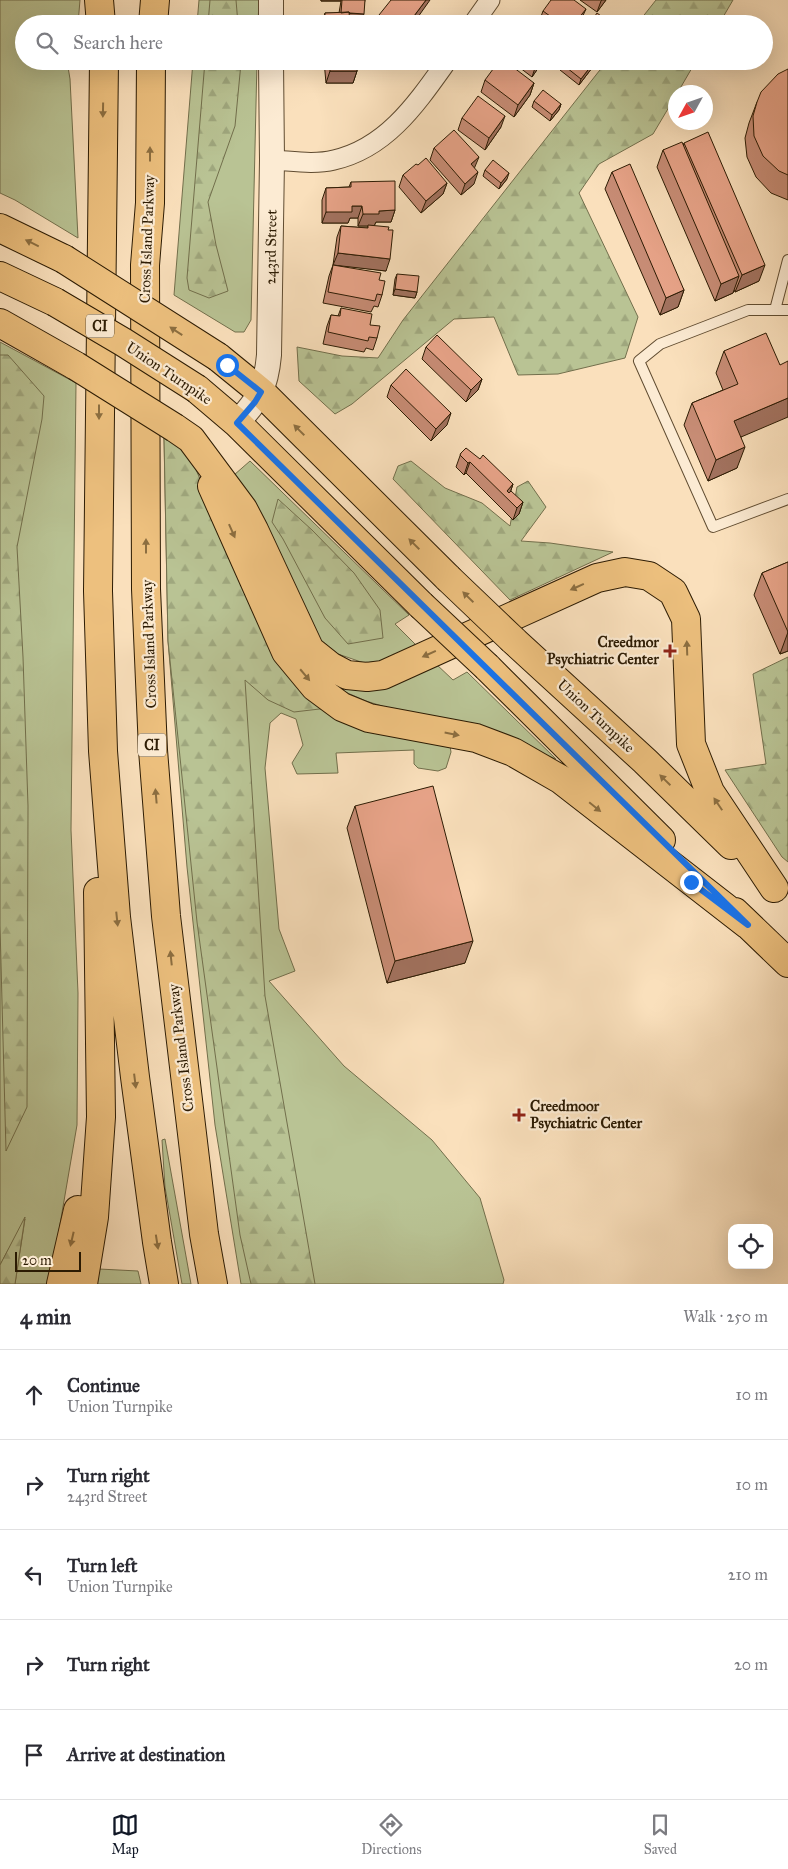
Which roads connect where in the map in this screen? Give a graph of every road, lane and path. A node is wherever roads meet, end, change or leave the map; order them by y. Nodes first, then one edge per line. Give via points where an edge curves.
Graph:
1 (99, 0) edge
2 (107, 0) edge
3 (271, 0) edge
4 (490, 0) edge
5 (100, 15) edge
6 (106, 15) edge
7 (271, 15) edge
8 (480, 15) edge
9 (104, 70) edge
10 (152, 70) edge
11 (272, 70) edge
12 (440, 70) edge
13 (272, 160) junction
14 (0, 228) edge
15 (788, 260) edge
16 (0, 276) edge
17 (775, 310) junction
18 (788, 310) edge
19 (0, 323) edge
20 (261, 392) junction
21 (237, 423) junction
22 (183, 434) junction
23 (788, 499) edge
24 (98, 591) junction
25 (781, 894) edge
26 (748, 925) junction
27 (788, 963) edge
28 (99, 964) junction
29 (184, 1080) junction
30 (62, 1284) edge
31 (83, 1284) edge
32 (164, 1284) edge
33 (212, 1284) edge
34 (226, 1284) edge

1 - 5 main road
2 - 6 main road
3 - 7 street
4 - 8 street
9 -> 24 main road, CI
29 -> 10 main road, Cross Island Parkway / CI via 155,779 146,589 145,265 150,203
11 - 13 street, 243rd Street
12 - 13 street via 406,115 365,148 332,160
13 - 20 street, 243rd Street via 270,355
20 -> 14 main road, Union Turnpike, bridge via 218,357 64,259
15 - 17 lane
16 - 21 main road, Union Turnpike, bridge via 55,302 123,342 197,389
17 - 18 lane
17 - 23 lane via 748,310 660,344 639,361 713,527
19 - 22 main road, bridge via 76,366
20 - 21 street, 243rd Street
25 -> 20 main road, Union Turnpike, bridge via 645,761 448,578
21 - 26 main road, Union Turnpike, bridge
25 -> 22 main road via 710,792 691,744 686,619 673,592 649,576 626,572 597,578 383,675 347,675 310,650 243,510
22 -> 26 main road via 286,652 315,687 342,707 369,718 476,738 513,752 560,779
24 - 28 main road via 95,784
24 -> 32 main road, CI via 103,751 116,916
26 - 27 main road, Union Turnpike
28 -> 30 main road via 93,1115 78,1212
28 - 31 main road via 101,1117 94,1218
29 - 33 main road, Cross Island Parkway / CI
29 - 34 main road

